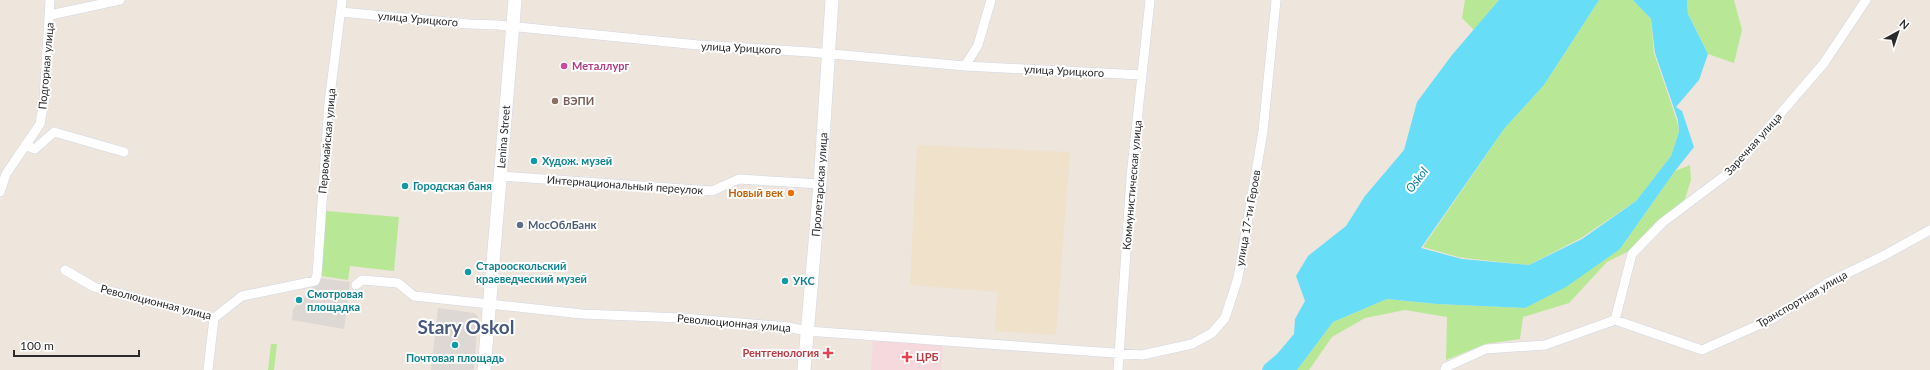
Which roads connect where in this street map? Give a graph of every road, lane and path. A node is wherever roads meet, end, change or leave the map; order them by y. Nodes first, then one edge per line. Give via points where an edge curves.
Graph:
1 (50, 0) edge
2 (120, 0) edge
3 (342, 0) edge
4 (515, 0) edge
5 (832, 0) edge
6 (991, 0) edge
7 (1150, 0) edge
8 (1276, 0) edge
9 (1866, 0) edge
10 (341, 12) junction
11 (50, 15) junction
12 (513, 27) junction
13 (828, 54) junction
14 (965, 66) junction
15 (1142, 75) junction
16 (27, 146) junction
17 (124, 152) dead end
18 (3, 172) edge
19 (500, 176) junction
20 (820, 184) junction
21 (0, 192) edge
22 (1930, 230) edge
23 (65, 270) dead end
24 (315, 281) joint
25 (356, 285) dead end
26 (489, 305) junction
27 (214, 318) junction
28 (1615, 320) junction
29 (807, 331) junction
30 (1119, 353) junction
31 (208, 370) edge
32 (484, 370) edge
33 (804, 370) edge
34 (1118, 370) edge
35 (1445, 370) edge

1 - 11 street, Подгорная улица
2 - 11 street
3 - 10 street, Первомайская улица
4 - 12 main road, Lenina Street
5 - 13 main road, Пролетарская улица
6 - 14 street via 978,45
7 - 15 street, Коммунистическая улица
8 - 30 street, улица 17-ти Героев via 1268,87 1250,209 1238,278 1225,318 1212,333 1192,344 1148,354
9 - 28 street, Заречная улица via 1824,63 1731,171 1662,223 1632,254
10 - 12 street, улица Урицкого
10 - 24 street, Первомайская улица via 329,103
11 - 16 street, Подгорная улица via 40,124
12 - 13 street, улица Урицкого via 698,45
12 - 19 main road, Lenina Street
13 - 14 street, улица Урицкого
13 - 20 main road, Пролетарская улица
14 - 15 street, улица Урицкого
15 - 30 street, Коммунистическая улица via 1131,177
16 - 17 street via 35,149 54,132
16 - 18 street, Подгорная улица
18 - 21 street, Подгорная улица
19 - 20 street, Интернациональный переулок via 712,191 739,179
19 - 26 main road, Lenina Street
20 - 29 main road, Пролетарская улица
22 - 28 street, Транспортная улица via 1829,282 1772,319 1702,350
23 - 27 street, Революционная улица via 94,287
24 - 27 street, Революционная улица via 242,296
25 - 26 street, Революционная улица via 362,280 398,283 414,296
26 - 29 street, Революционная улица via 582,314 788,326
26 - 32 main road, Lenina Street
27 - 31 street
28 - 35 street via 1545,345 1486,349 1446,367
29 - 30 street, Революционная улица
29 - 33 main road, Пролетарская улица
30 - 34 street, Коммунистическая улица

